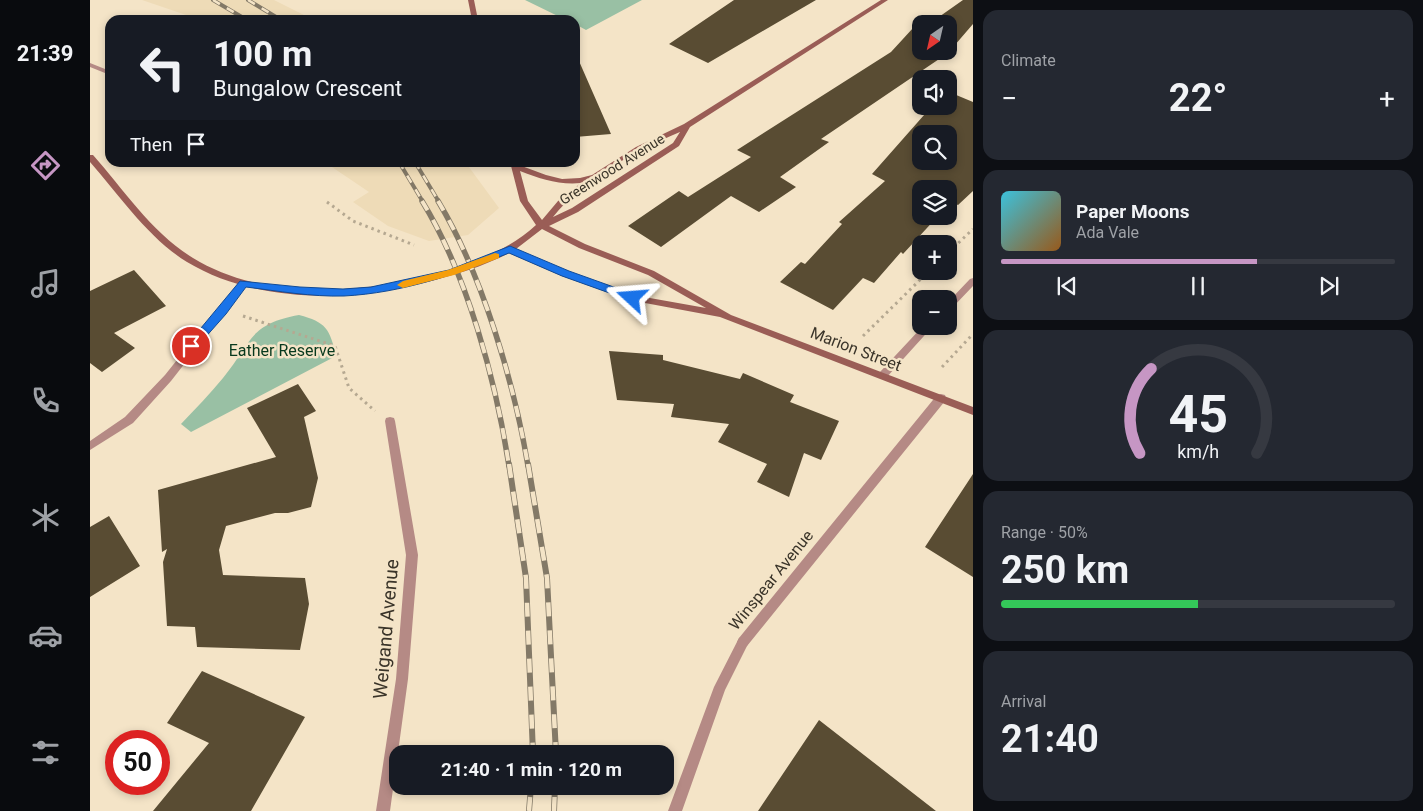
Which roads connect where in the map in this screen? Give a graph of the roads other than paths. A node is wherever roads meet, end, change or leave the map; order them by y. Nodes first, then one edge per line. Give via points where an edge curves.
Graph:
1 (471, 0) edge
2 (886, 0) edge
3 (474, 15) edge
4 (90, 65) edge
5 (105, 71) edge
6 (687, 126) junction
7 (90, 157) edge
8 (515, 167) edge
9 (520, 167) edge
10 (605, 171) junction
11 (541, 225) junction
12 (510, 250) junction
13 (973, 280) edge
14 (244, 283) junction
15 (957, 297) edge
16 (728, 317) junction
17 (921, 335) edge
18 (883, 375) junction
19 (941, 398) junction
20 (973, 411) edge
21 (390, 421) road end
22 (90, 446) edge
23 (383, 811) edge
24 (675, 811) edge

1 - 3 main road
2 - 6 main road, Greenwood Avenue
4 - 5 street
6 - 10 main road, Greenwood Avenue via 661,137
6 - 11 main road, Greenwood Avenue via 676,144 575,210
7 - 14 main road via 177,251 205,269
8 - 11 main road via 524,201
9 - 10 main road via 536,175 566,182 581,181
10 - 11 main road, Greenwood Avenue via 563,201
11 - 12 main road
11 - 16 main road, Marion Street via 582,246 651,273
12 - 14 main road via 451,273 371,290 300,290
12 - 16 main road, Marion Street via 632,298
13 - 15 street
14 - 22 street via 168,378 129,420
16 - 18 main road, Marion Street
17 - 18 street
18 - 19 main road, Marion Street
19 - 20 main road, Marion Street
19 - 24 street, Winspear Avenue via 742,642 720,687
21 - 23 street, Weigand Avenue via 412,555 402,679

